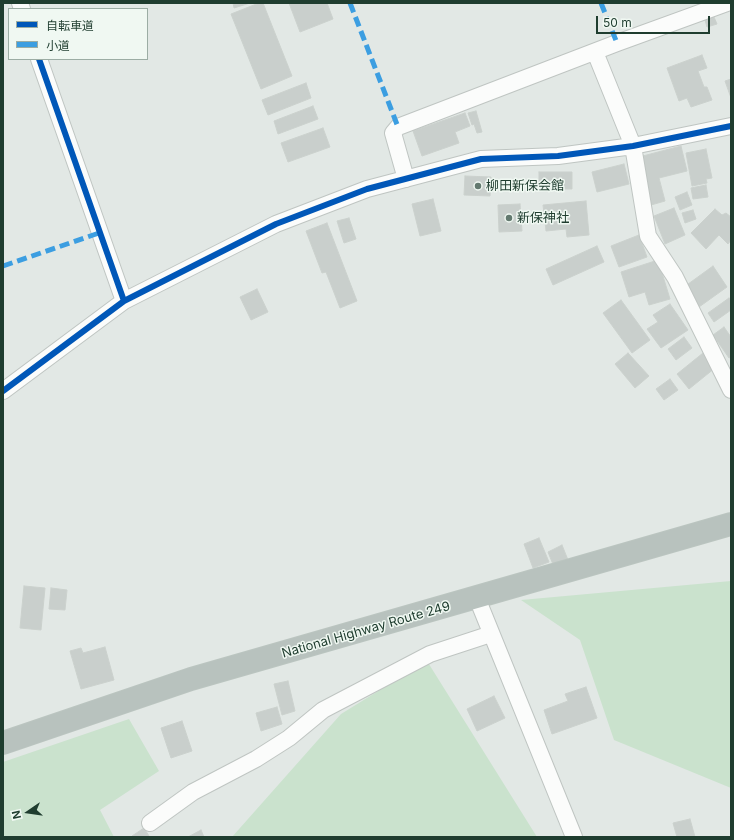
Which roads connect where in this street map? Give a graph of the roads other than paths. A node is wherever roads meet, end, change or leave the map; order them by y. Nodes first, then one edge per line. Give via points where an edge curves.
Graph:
1 (727, 3) edge
2 (595, 52) junction
3 (39, 60) edge
4 (731, 126) edge
5 (633, 146) junction
6 (406, 180) junction
7 (124, 301) junction
8 (731, 390) edge
9 (3, 391) edge
10 (731, 524) edge
11 (477, 598) junction
12 (491, 634) junction
13 (3, 743) edge
14 (150, 823) dead end
15 (574, 837) edge

1 - 2 street
2 - 5 street
2 - 6 street via 398,127 393,133
3 - 7 street
4 - 5 street
5 - 6 street via 558,156 481,159
5 - 8 street via 648,236 674,278
6 - 7 street via 367,189 276,224
7 - 9 street
10 - 11 highway, National Highway Route 249
11 - 12 street
11 - 13 highway, National Highway Route 249 via 191,679
12 - 14 street via 430,654 324,710 289,738 256,759 192,792
12 - 15 street

